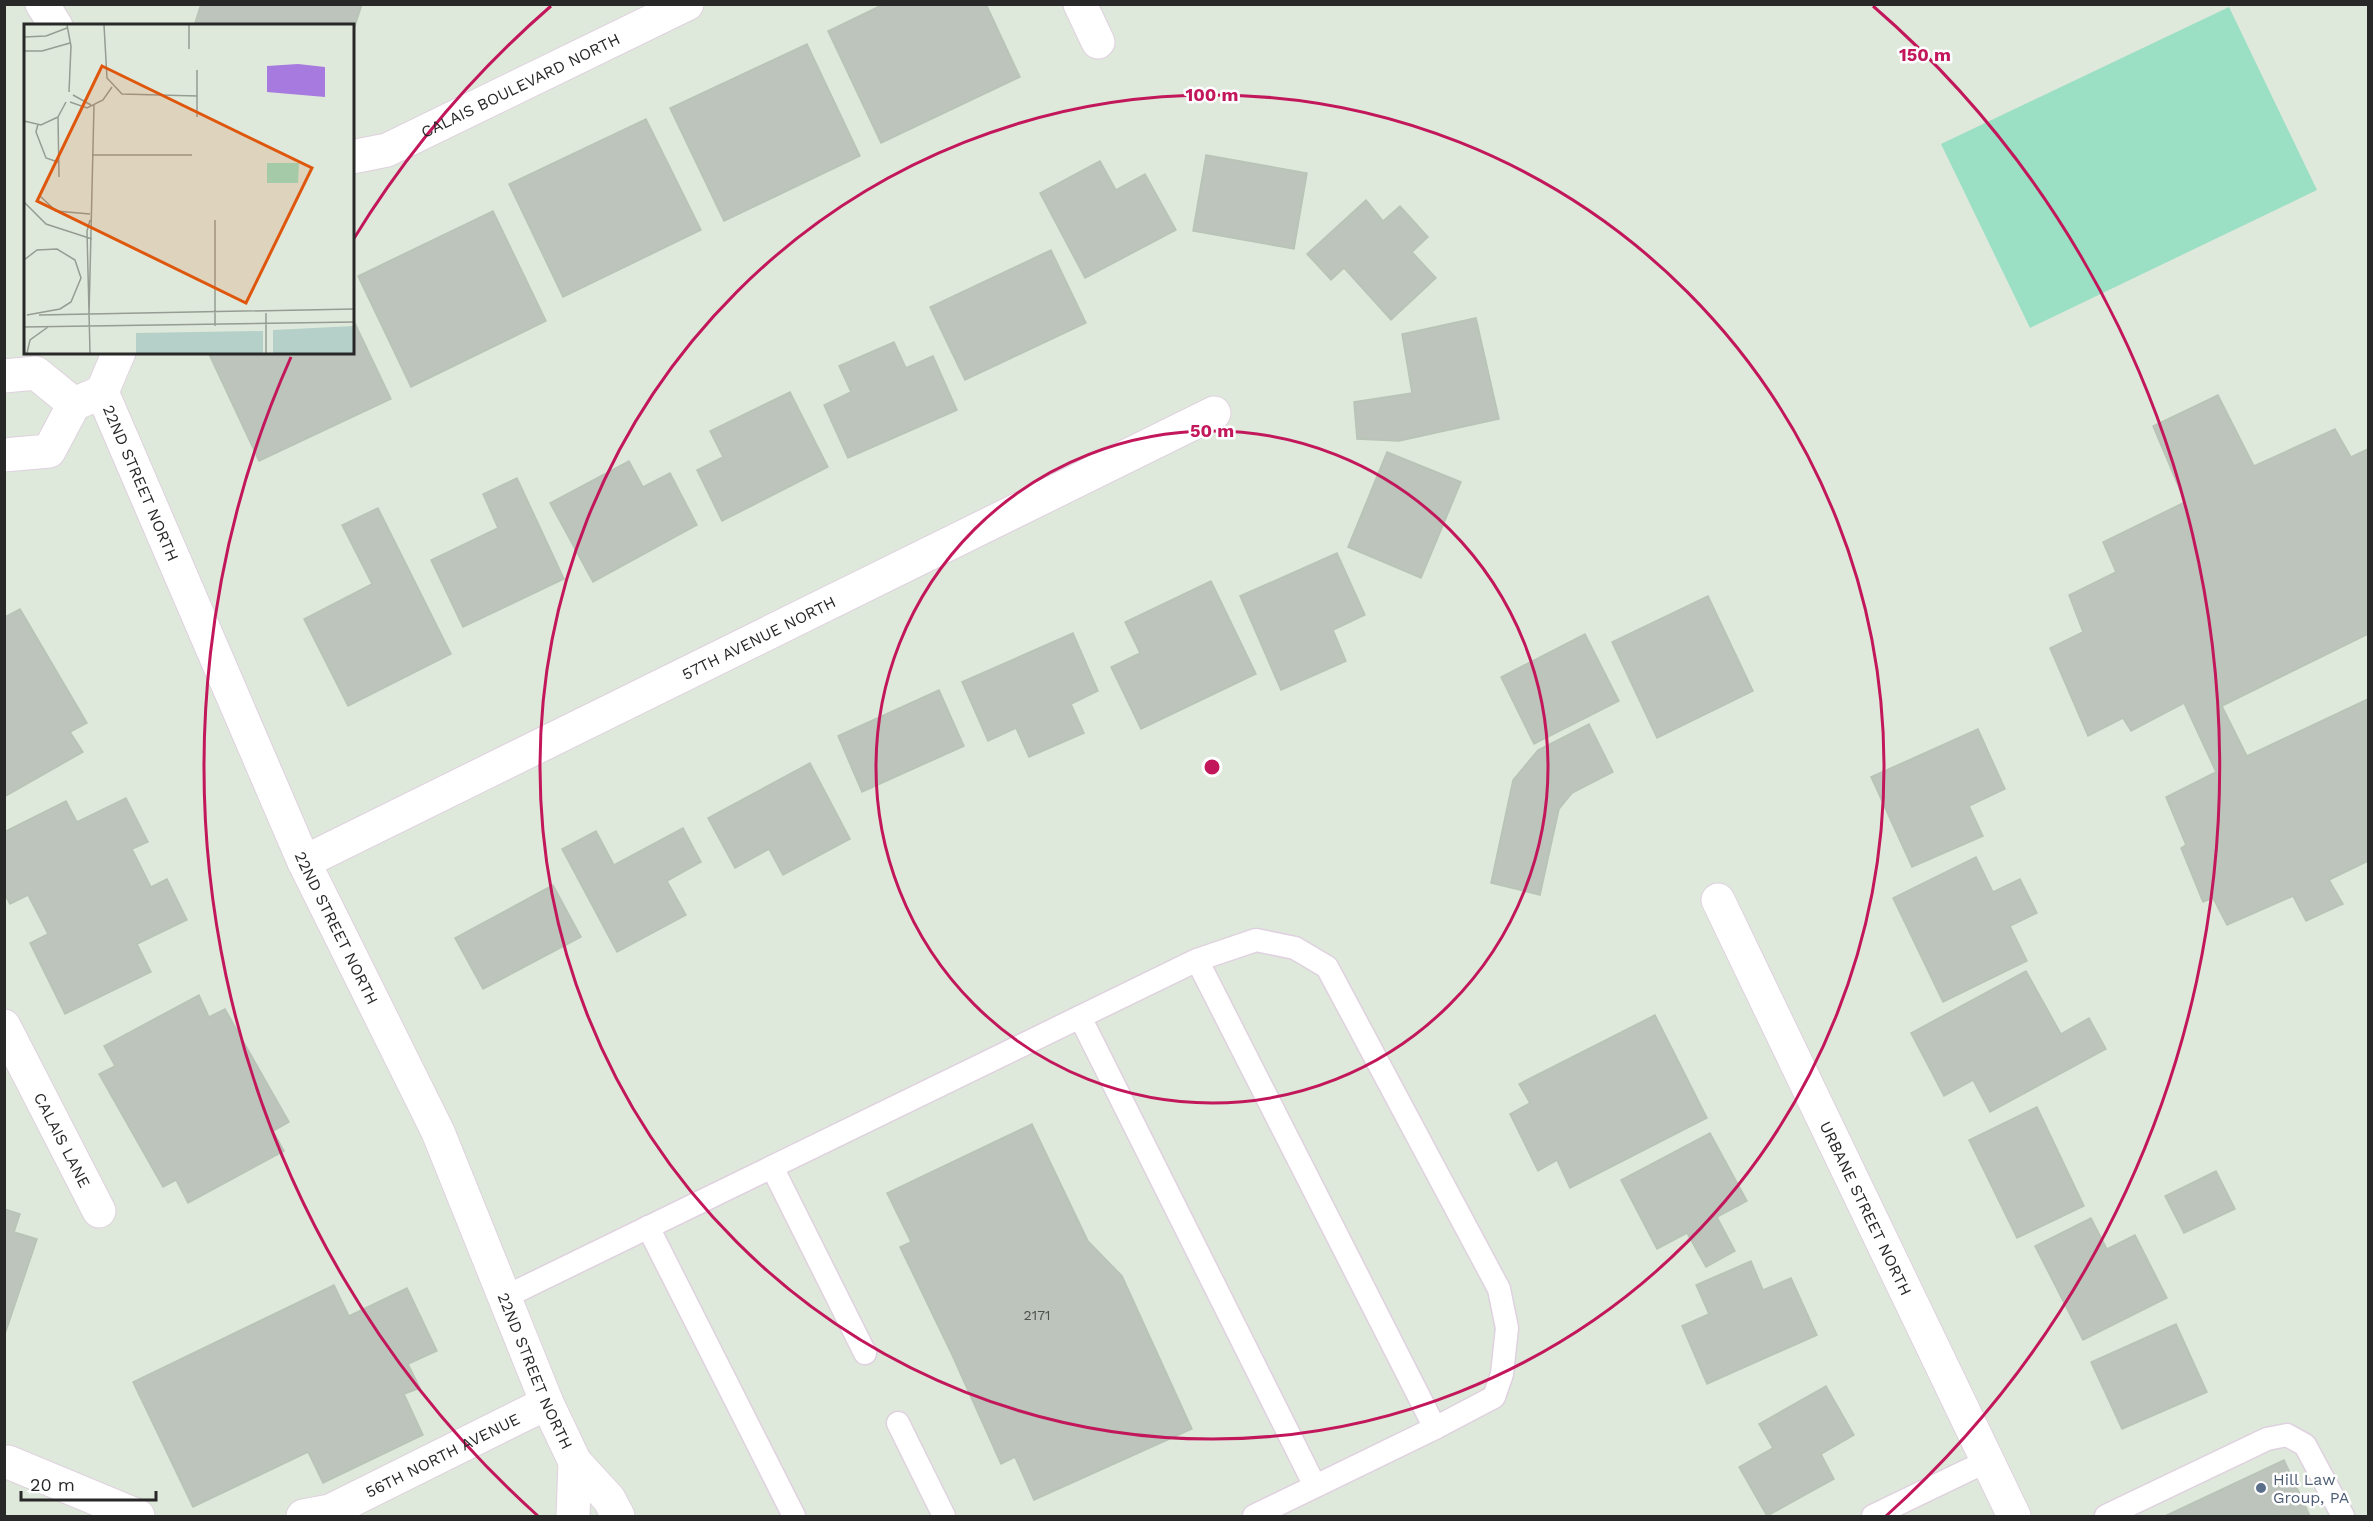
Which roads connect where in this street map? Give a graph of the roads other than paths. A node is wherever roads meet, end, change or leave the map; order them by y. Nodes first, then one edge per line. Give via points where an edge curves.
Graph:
1 (42, 4) edge
2 (687, 4) edge
3 (1080, 4) edge
4 (55, 24) edge
5 (1098, 42) dead end
6 (354, 157) edge
7 (117, 354) edge
8 (4, 376) edge
9 (88, 398) junction
10 (1214, 413) dead end
11 (4, 455) edge
12 (304, 862) junction
13 (1718, 900) dead end
14 (1197, 960) junction
15 (1080, 1017) junction
16 (4, 1026) edge
17 (15, 1074) edge
18 (772, 1167) junction
19 (99, 1211) dead end
20 (648, 1227) junction
21 (505, 1297) junction
22 (865, 1353) dead end
23 (547, 1404) junction
24 (898, 1424) dead end
25 (1436, 1428) junction
26 (1988, 1461) junction
27 (8, 1462) dead end
28 (575, 1462) junction
29 (1315, 1486) junction
30 (138, 1516) edge
31 (303, 1516) edge
32 (573, 1516) edge
33 (618, 1516) edge
34 (794, 1516) edge
35 (944, 1516) edge
36 (1254, 1516) edge
37 (1873, 1516) edge
38 (2014, 1516) edge
39 (2106, 1516) edge
40 (2343, 1516) edge

1 - 4 street
2 - 6 street, CALAIS BOULEVARD NORTH via 387,150
3 - 5 street
7 - 9 street
8 - 9 street via 36,373
9 - 11 street via 49,451
9 - 12 street, 22ND STREET NORTH
10 - 12 street, 57TH AVENUE NORTH
12 - 21 street, 22ND STREET NORTH via 438,1131
13 - 26 street, URBANE STREET NORTH
14 - 15 lane
14 - 25 lane
14 - 25 lane via 1256,940 1296,948 1327,967 1499,1289 1507,1328 1502,1374 1494,1397
15 - 18 lane
15 - 29 lane
16 - 17 street, CALAIS LANE
17 - 19 street, CALAIS LANE
18 - 20 lane
18 - 22 lane
20 - 21 lane
20 - 34 lane
21 - 23 street, 22ND STREET NORTH
23 - 28 street, 22ND STREET NORTH
23 - 31 street, 56TH NORTH AVENUE via 330,1511
24 - 35 lane
25 - 29 lane
26 - 37 lane
26 - 38 street, URBANE STREET NORTH
27 - 30 street
28 - 32 street, 22ND STREET NORTH
28 - 33 street, 22ND STREET NORTH via 609,1499
29 - 36 lane
39 - 40 lane via 2267,1439 2287,1435 2305,1445

